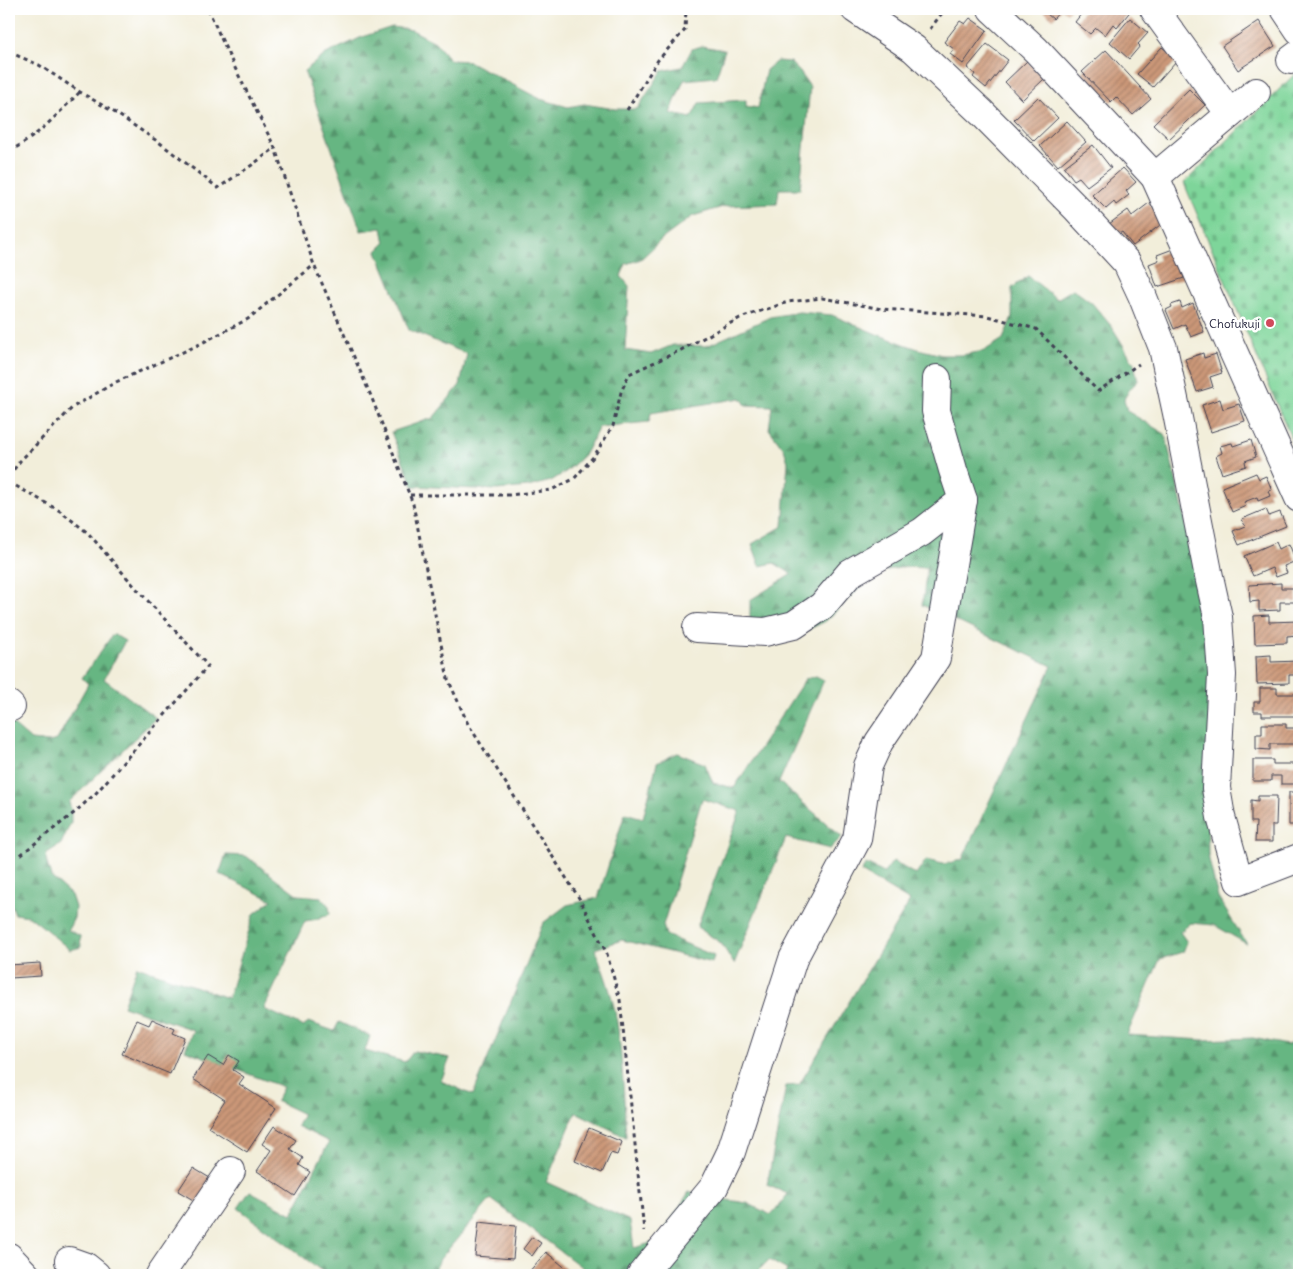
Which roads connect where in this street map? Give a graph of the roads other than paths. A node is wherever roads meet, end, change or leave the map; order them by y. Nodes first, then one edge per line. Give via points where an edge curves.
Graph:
1 (855, 9) edge
2 (992, 9) edge
3 (1154, 9) edge
4 (1285, 9) edge
5 (1299, 30) edge
6 (1256, 92) dead end
7 (1230, 114) junction
8 (1155, 177) junction
9 (937, 379) dead end
10 (1299, 498) edge
11 (963, 500) junction
12 (697, 628) dead end
13 (1299, 858) edge
14 (231, 1171) dead end
15 (9, 1257) edge
16 (70, 1261) dead end
17 (644, 1271) edge
18 (26, 1275) edge
19 (96, 1275) edge
20 (160, 1275) edge

1 - 13 street via 914,49 989,120 1127,263 1163,348 1218,617 1222,675 1216,788 1239,881
2 - 8 street via 1036,50
3 - 7 street
4 - 5 street
6 - 7 street
7 - 8 street
8 - 10 street
9 - 11 street via 936,411
11 - 12 street via 922,532 850,573 822,606 794,625 765,632
11 - 17 street via 936,658 879,742 868,766 857,840 793,959 731,1152 714,1187
14 - 20 street
15 - 18 street
16 - 19 street

